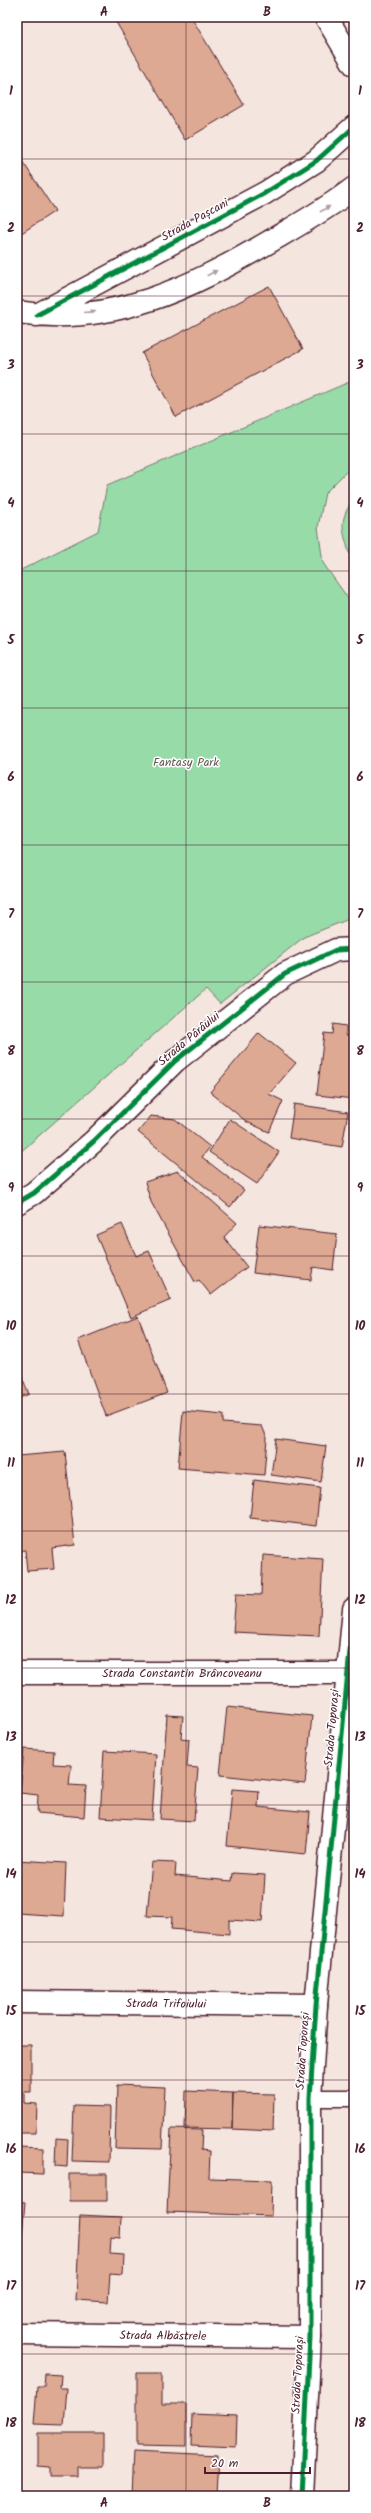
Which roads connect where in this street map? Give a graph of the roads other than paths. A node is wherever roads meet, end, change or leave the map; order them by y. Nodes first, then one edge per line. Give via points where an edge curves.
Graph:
1 (326, 17) edge
2 (354, 64) edge
3 (354, 127) edge
4 (354, 188) edge
5 (27, 313) edge
6 (354, 949) edge
7 (17, 1203) edge
8 (354, 1610) edge
9 (17, 1673) edge
10 (347, 1673) junction
11 (17, 2002) edge
12 (316, 2004) junction
13 (310, 2098) junction
14 (354, 2098) edge
15 (17, 2334) edge
16 (310, 2337) junction
17 (302, 2496) edge

1 - 2 street
3 - 5 street, Strada Pașcani via 316,160 265,193
5 -> 4 street, Strada Pașcani via 90,313 134,306 176,292 235,262 332,205
6 - 7 street, Strada Pârâului via 336,950 285,974 175,1061 94,1141 34,1193
8 - 10 street, Strada Toporași
9 - 10 street, Strada Constantin Brâncoveanu
10 - 12 street, Strada Toporași
11 - 12 street, Strada Trifoiului
12 - 13 street, Strada Toporași
13 - 14 lane
13 - 16 street, Strada Toporași
15 - 16 street, Strada Albăstrele
16 - 17 street, Strada Toporași

